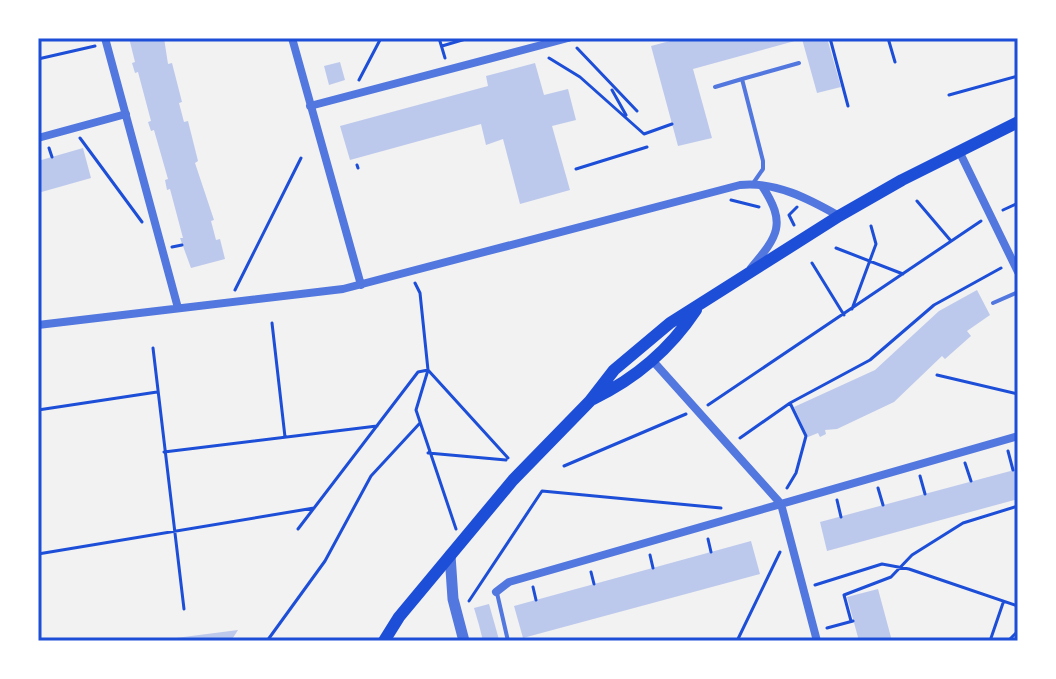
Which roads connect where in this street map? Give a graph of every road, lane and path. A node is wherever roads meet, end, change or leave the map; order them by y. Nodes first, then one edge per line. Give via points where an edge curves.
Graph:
1 (292, 38) edge
2 (381, 38) edge
3 (439, 38) edge
4 (469, 38) edge
5 (567, 38) edge
6 (830, 38) edge
7 (888, 38) edge
8 (106, 40) edge
9 (441, 46) junction
10 (546, 57) dead end
11 (38, 59) edge
12 (895, 62) dead end
13 (799, 63) dead end
14 (448, 70) junction
15 (1018, 76) edge
16 (742, 79) junction
17 (357, 83) dead end
18 (611, 87) junction
19 (715, 87) dead end
20 (949, 95) dead end
21 (310, 106) junction
22 (848, 106) dead end
23 (637, 111) dead end
24 (126, 114) junction
25 (628, 119) junction
26 (1018, 122) edge
27 (672, 124) dead end
28 (72, 129) junction
29 (38, 138) edge
30 (647, 147) dead end
31 (959, 151) junction
32 (301, 158) dead end
33 (576, 169) dead end
34 (757, 185) junction
35 (721, 198) dead end
36 (917, 201) dead end
37 (799, 203) dead end
38 (769, 212) dead end
39 (839, 216) junction
40 (982, 220) dead end
41 (794, 225) dead end
42 (871, 226) dead end
43 (162, 240) junction
44 (951, 241) junction
45 (836, 248) dead end
46 (1000, 259) dead end
47 (872, 260) junction
48 (812, 263) dead end
49 (411, 270) junction
50 (748, 271) junction
51 (1018, 272) edge
52 (903, 274) junction
53 (361, 285) junction
54 (235, 290) dead end
55 (1018, 292) edge
56 (993, 303) dead end
57 (698, 306) junction
58 (178, 308) junction
59 (852, 309) junction
60 (844, 315) junction
61 (272, 323) dead end
62 (38, 325) edge
63 (153, 348) dead end
64 (652, 360) junction
65 (428, 370) junction
66 (937, 375) dead end
67 (157, 392) junction
68 (1018, 394) edge
69 (590, 401) junction
70 (790, 403) junction
71 (707, 405) junction
72 (38, 410) edge
73 (697, 410) junction
74 (717, 415) dead end
75 (420, 423) junction
76 (377, 426) junction
77 (732, 433) dead end
78 (1018, 436) edge
79 (285, 437) junction
80 (737, 440) junction
81 (1005, 440) junction
82 (744, 447) dead end
83 (164, 452) junction
84 (962, 452) junction
85 (428, 453) junction
86 (917, 465) junction
87 (564, 466) dead end
88 (1013, 470) dead end
89 (875, 477) junction
90 (971, 481) dead end
91 (834, 489) junction
92 (925, 494) dead end
93 (785, 503) junction
94 (883, 505) dead end
95 (1018, 506) edge
96 (314, 508) junction
97 (727, 508) dead end
98 (841, 517) dead end
99 (454, 527) dead end
100 (704, 528) junction
101 (298, 529) dead end
102 (172, 531) junction
103 (789, 534) junction
104 (711, 552) dead end
105 (38, 554) edge
106 (450, 555) junction
107 (901, 567) junction
108 (812, 586) dead end
109 (496, 592) joint
110 (1003, 601) junction
111 (1018, 606) edge
112 (465, 608) dead end
113 (184, 609) dead end
114 (823, 629) dead end
115 (1018, 631) edge
116 (267, 641) edge
117 (384, 641) edge
118 (464, 641) edge
119 (508, 641) edge
120 (737, 641) edge
121 (817, 641) edge
122 (990, 641) edge
123 (1008, 641) edge

1 - 21 street
2 - 17 path
3 - 9 path
4 - 9 path
5 - 14 street
5 - 18 path
6 - 22 path
7 - 12 path
8 - 11 path
8 - 24 street
9 - 14 path
10 - 25 path via 580,77
13 - 16 lane
14 - 21 street
15 - 20 path
16 - 19 lane
16 - 34 lane via 763,161
18 - 23 path
18 - 25 path
21 - 53 street
24 - 28 street
24 - 43 street
25 - 27 path via 644,134
26 - 31 main road
28 - 29 street
28 - 43 path via 140,221
30 - 33 path
31 - 39 main road
31 - 51 street
32 - 54 path
34 - 39 street via 801,195
34 - 49 street
34 - 50 street via 775,207 778,227
35 - 38 path
36 - 44 path
37 - 41 path via 789,215
39 - 50 main road
40 - 44 path
42 - 47 path via 876,244
43 - 58 street
44 - 52 path
45 - 47 path
46 - 70 path via 1004,267 934,305 870,360
47 - 52 path
47 - 59 path
48 - 60 path
49 - 53 street
49 - 65 path via 420,293
50 - 57 main road
52 - 59 path
53 - 58 street
55 - 56 lane
57 - 64 main road via 680,334
57 - 69 main road via 614,370
58 - 62 street
59 - 60 path
60 - 71 path
61 - 79 path
63 - 67 path
64 - 69 main road via 624,384
64 - 73 street
65 - 75 path via 416,410
65 - 76 path via 418,372
65 - 85 path via 507,459
66 - 68 path
67 - 72 path
67 - 83 path
69 - 106 main road
70 - 80 path
70 - 93 path via 806,436 796,473 781,493
71 - 73 path
71 - 74 path
73 - 87 path
73 - 93 street
75 - 85 path
75 - 116 path via 371,476 325,561
76 - 79 path
76 - 96 path
77 - 80 path
78 - 81 street
79 - 83 path
80 - 82 path
81 - 84 street
81 - 88 path
83 - 102 path
84 - 86 street
84 - 90 path
85 - 99 path
86 - 89 street
86 - 92 path
89 - 91 street
89 - 94 path
91 - 93 street
91 - 98 path
93 - 100 street
93 - 103 street
95 - 107 path via 963,523
96 - 101 path
96 - 102 path
97 - 112 path via 542,491
100 - 104 path
100 - 109 street via 509,582
102 - 105 path
102 - 113 path
103 - 120 path
103 - 121 street
106 - 117 main road
106 - 118 street via 453,599
107 - 108 path via 882,564
107 - 110 path
107 - 114 path via 878,585 844,595 852,621
109 - 119 lane
110 - 111 path
110 - 122 path
115 - 123 path

